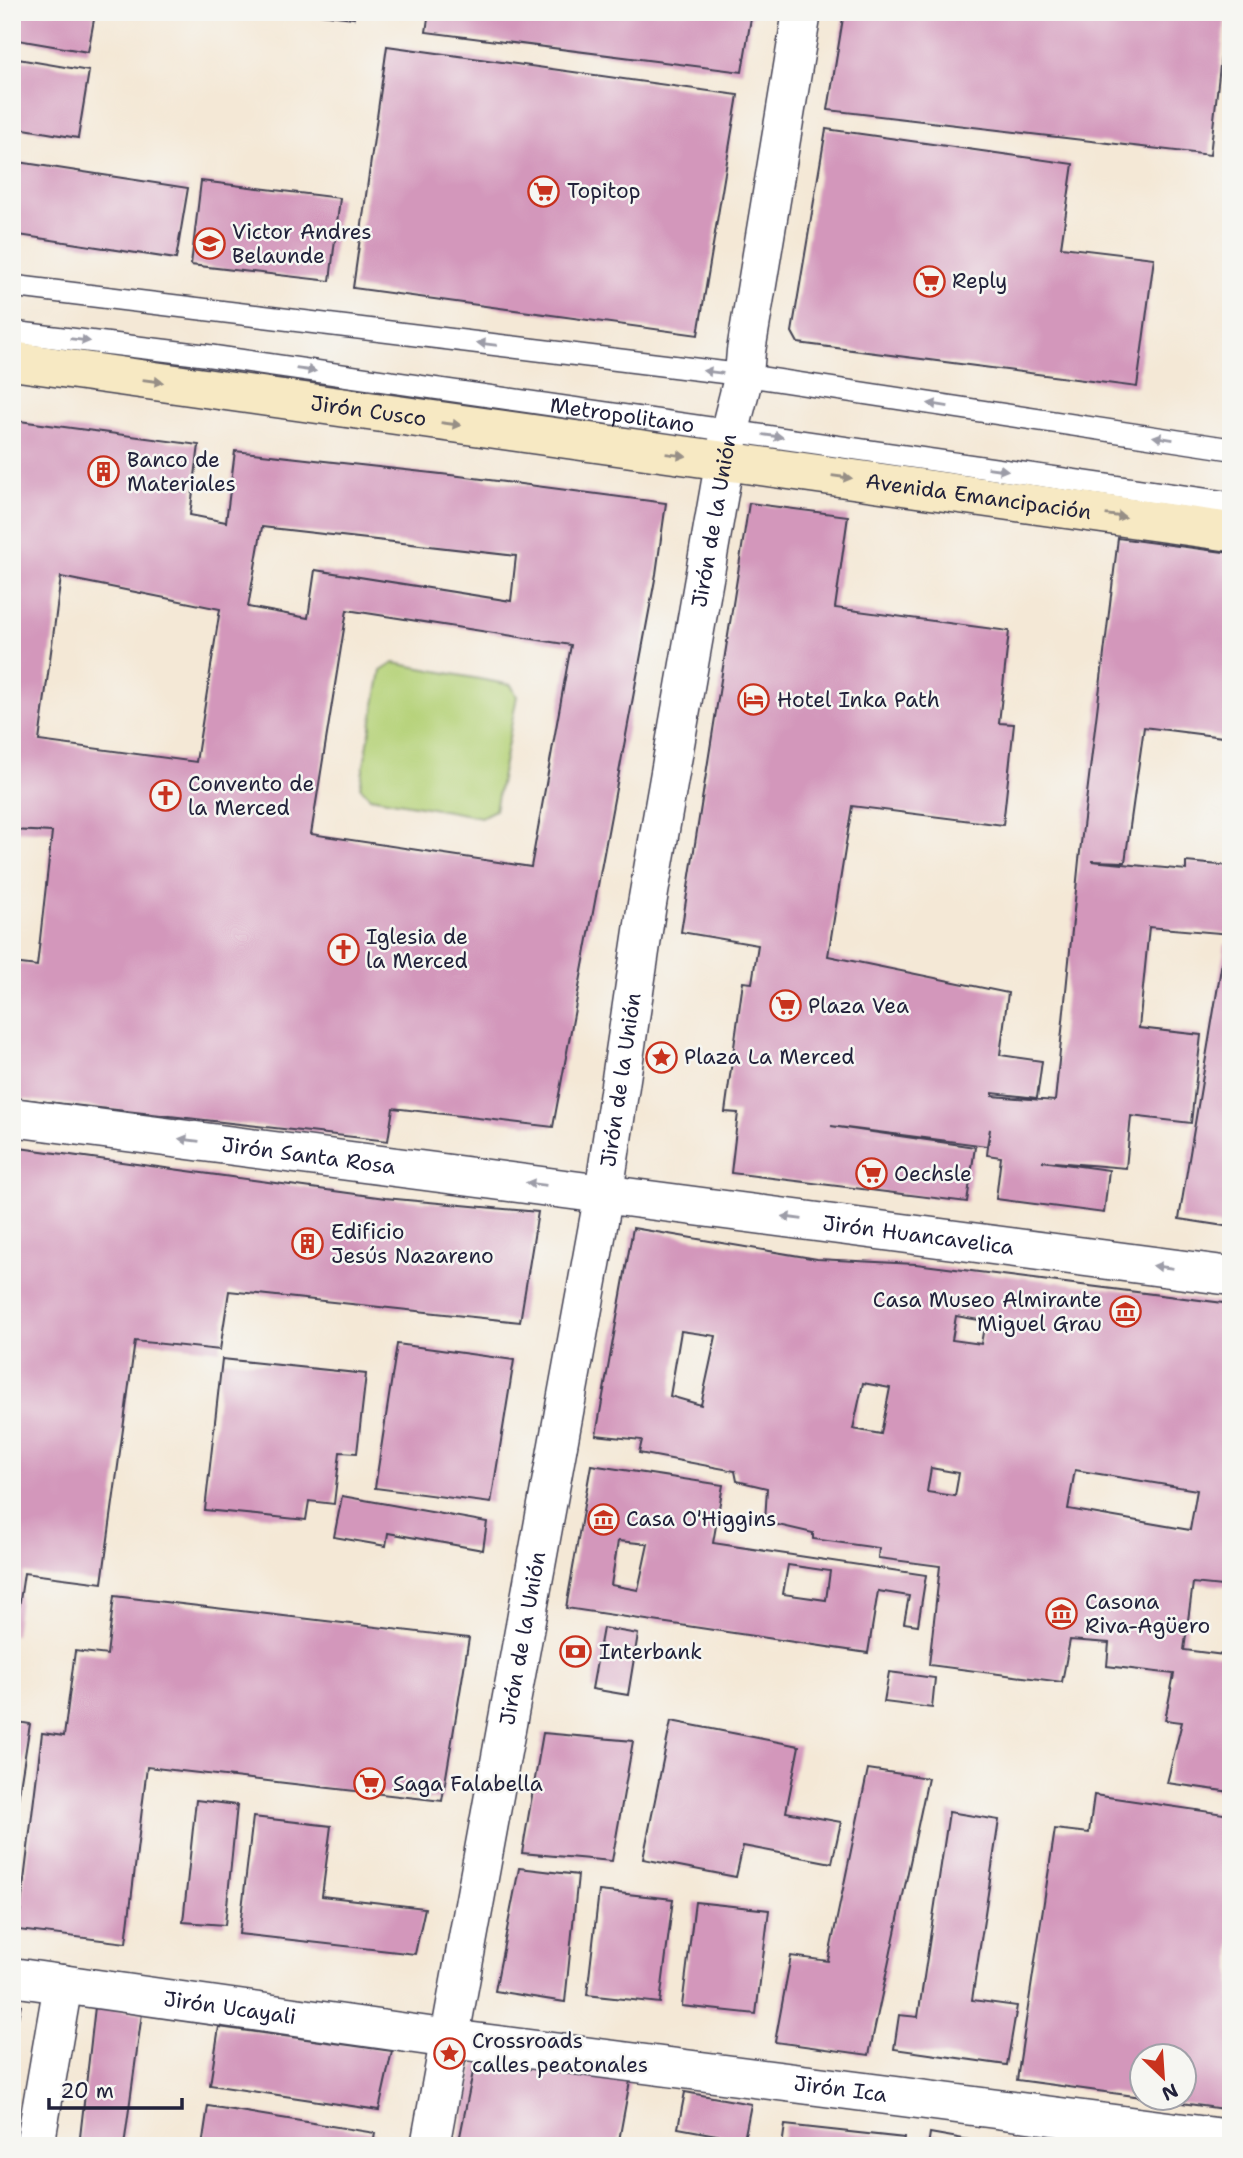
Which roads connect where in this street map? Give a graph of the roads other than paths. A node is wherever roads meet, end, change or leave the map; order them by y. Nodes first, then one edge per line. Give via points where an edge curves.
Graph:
1 (802, 12) edge
2 (12, 286) edge
3 (12, 332) edge
4 (12, 361) edge
5 (744, 375) junction
6 (728, 446) junction
7 (1231, 449) edge
8 (1231, 503) edge
9 (1231, 533) edge
10 (12, 1117) edge
11 (604, 1193) junction
12 (1231, 1276) edge
13 (12, 1977) edge
14 (63, 1984) junction
15 (450, 2039) junction
16 (1231, 2139) edge
17 (35, 2146) edge
18 (430, 2146) edge

1 - 5 street, Jirón de la Unión
5 -> 2 lane
3 -> 6 lane, Metropolitano via 204,355
4 -> 6 street, Jirón Cusco via 641,451
5 - 6 street, Jirón de la Unión
7 -> 5 lane
6 -> 8 lane, Metropolitano
6 -> 9 street, Avenida Emancipación
6 - 11 street, Jirón de la Unión via 647,904
11 -> 10 street, Jirón Santa Rosa
12 -> 11 street, Jirón Huancavelica
11 - 15 street, Jirón de la Unión
13 - 14 street, Jirón Ucayali
14 - 15 street, Jirón Ucayali
14 - 17 street
15 - 16 street, Jirón Ica
15 - 18 street, Jirón de la Unión

